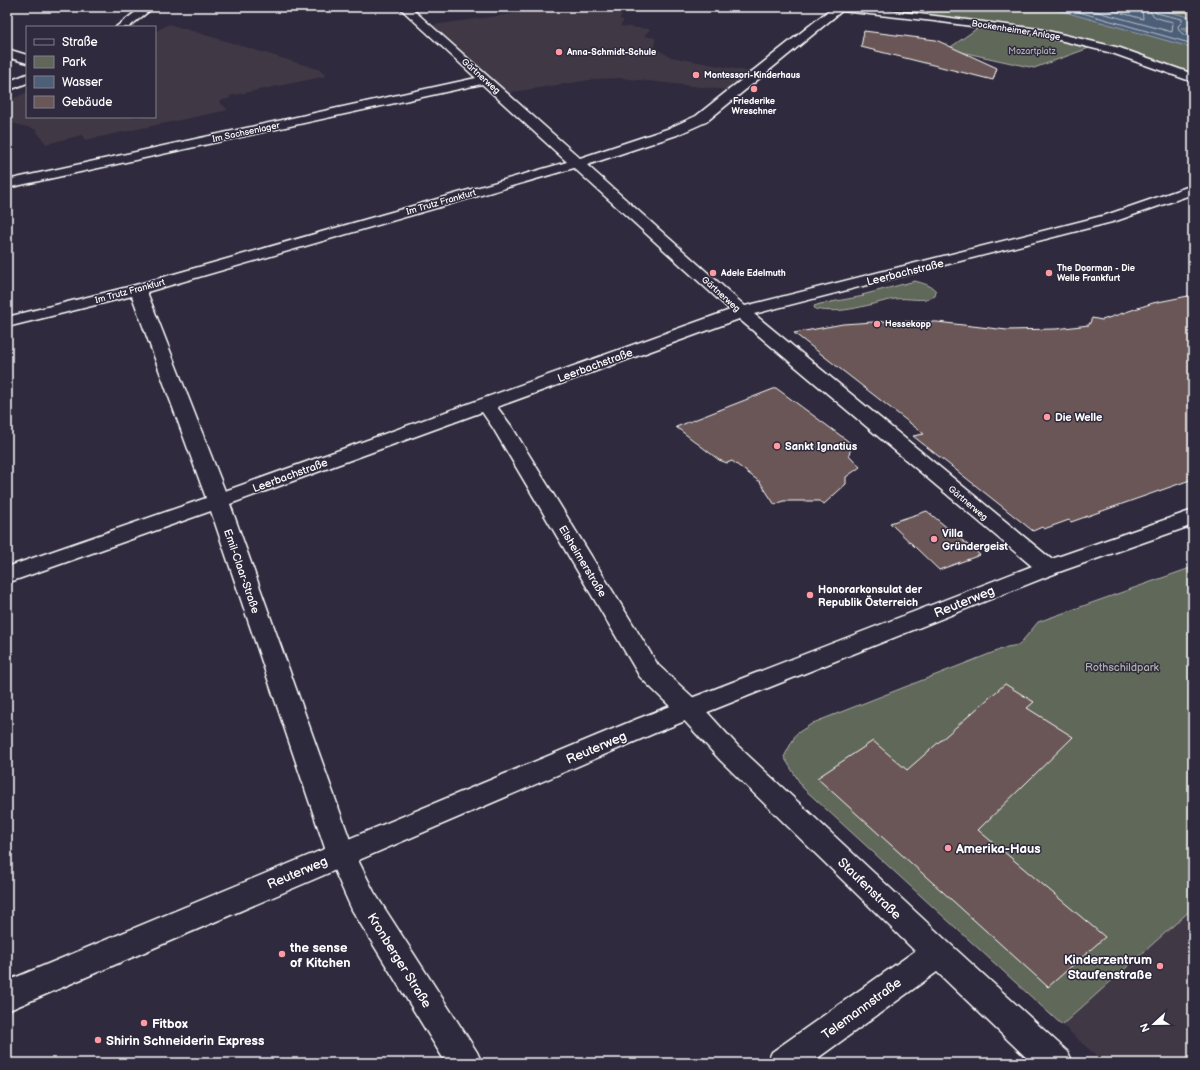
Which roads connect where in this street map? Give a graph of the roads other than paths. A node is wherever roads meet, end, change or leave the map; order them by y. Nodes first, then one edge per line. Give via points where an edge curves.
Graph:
1 (148, 7) edge
2 (404, 7) edge
3 (833, 7) edge
4 (840, 8) edge
5 (123, 26) edge
6 (7, 53) edge
7 (26, 59) edge
8 (26, 78) edge
9 (1193, 78) edge
10 (485, 80) junction
11 (7, 87) edge
12 (576, 163) junction
13 (7, 184) edge
14 (1193, 189) edge
15 (137, 290) junction
16 (741, 312) junction
17 (7, 322) edge
18 (486, 405) junction
19 (218, 501) junction
20 (1193, 518) edge
21 (1048, 568) junction
22 (7, 575) edge
23 (689, 708) junction
24 (341, 854) junction
25 (938, 953) junction
26 (7, 996) edge
27 (465, 1063) edge
28 (784, 1063) edge
29 (1056, 1063) edge

1 - 5 street
2 - 10 street, Gärtnerweg
3 - 4 street, Bockenheimer Anlage
4 - 9 street, Bockenheimer Anlage via 1039,32 1116,50
4 - 12 street, Im Trutz Frankfurt via 701,119 672,132
6 - 7 street
8 - 11 street
10 - 12 street, Gärtnerweg
10 - 13 street, Im Sachsenlager
12 - 15 street, Im Trutz Frankfurt
12 - 16 street, Gärtnerweg
14 - 16 street, Leerbachstraße via 1111,218
15 - 17 street, Im Trutz Frankfurt
15 - 19 street, Emil-Claar-Straße
16 - 18 street, Leerbachstraße
16 - 21 street, Gärtnerweg
18 - 19 street, Leerbachstraße
18 - 23 street, Elsheimerstraße via 502,427 649,671
19 - 22 street, Leerbachstraße
19 - 24 street, Emil-Claar-Straße
20 - 21 street, Reuterweg
21 - 23 street, Reuterweg
23 - 24 street, Reuterweg
23 - 25 street, Staufenstraße via 729,754
24 - 26 street, Reuterweg
24 - 27 street, Kronberger Straße via 363,901
25 - 28 street, Telemannstraße
25 - 29 street, Staufenstraße

